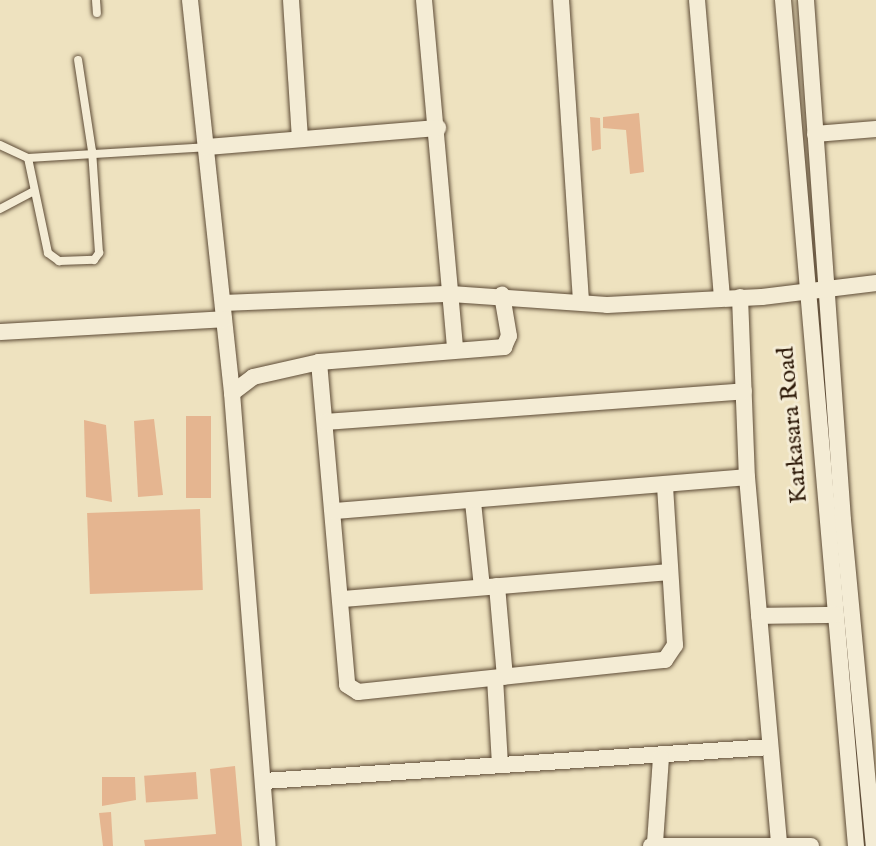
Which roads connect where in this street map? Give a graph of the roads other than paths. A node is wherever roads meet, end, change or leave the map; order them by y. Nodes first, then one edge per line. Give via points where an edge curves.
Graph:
1 (96, 0) edge
2 (190, 0) edge
3 (291, 0) edge
4 (424, 0) edge
5 (561, 0) edge
6 (697, 0) edge
7 (783, 0) edge
8 (806, 0) edge
9 (97, 13) dead end
10 (78, 60) dead end
11 (438, 128) junction
12 (876, 129) edge
13 (815, 134) junction
14 (300, 139) junction
15 (0, 145) edge
16 (206, 147) junction
17 (92, 151) junction
18 (28, 158) junction
19 (34, 191) junction
20 (0, 209) edge
21 (876, 283) edge
22 (825, 287) junction
23 (805, 288) junction
24 (451, 294) junction
25 (502, 295) junction
26 (722, 297) junction
27 (740, 297) junction
28 (581, 300) junction
29 (224, 311) junction
30 (0, 332) edge
31 (455, 350) junction
32 (319, 362) junction
33 (744, 391) junction
34 (232, 393) junction
35 (326, 422) junction
36 (747, 477) junction
37 (665, 487) junction
38 (473, 502) junction
39 (334, 512) junction
40 (668, 572) junction
41 (490, 587) junction
42 (342, 599) junction
43 (835, 615) junction
44 (759, 616) junction
45 (500, 678) junction
46 (770, 747) junction
47 (661, 757) junction
48 (863, 763) edge
49 (500, 764) junction
50 (264, 781) junction
51 (779, 844) junction
52 (653, 845) edge
53 (268, 846) edge
54 (811, 846) edge
55 (856, 846) edge
56 (874, 846) edge

1 - 9 lane
2 - 16 street
3 - 14 street
4 - 11 street
5 - 28 street
6 - 26 street
7 - 23 street, Karkasara Road
8 - 13 street, Karkasara Road
10 - 17 lane
11 - 14 street
11 - 24 street
12 - 13 street
13 - 22 street, Karkasara Road
14 - 16 street
15 - 18 lane
16 - 17 lane
16 - 29 street
17 - 18 lane
17 - 19 lane via 99,253 94,260 52,259
18 - 19 lane
19 - 20 lane
21 - 22 street
22 - 23 street
22 - 48 street, Karkasara Road
23 - 27 street
23 - 43 street, Karkasara Road
24 - 25 street
24 - 29 street
24 - 31 street
25 - 28 street
25 - 31 street via 509,342
26 - 27 street
26 - 28 street via 607,306
27 - 33 street
29 - 30 street
29 - 34 street
31 - 32 street
32 - 34 street via 254,377
32 - 35 street
33 - 35 street
33 - 36 street
34 - 50 street
35 - 39 street
36 - 37 street
36 - 44 street
37 - 38 street
37 - 40 street
38 - 39 street
38 - 41 street
39 - 42 street
40 - 41 street
40 - 45 street via 675,645 665,660
41 - 42 street
41 - 45 street
42 - 45 street via 347,685 352,690
43 - 44 street
43 - 48 street, Karkasara Road
44 - 46 street
45 - 49 street
46 - 47 street
46 - 51 street
47 - 49 street
47 - 52 street
48 - 55 street, Karkasara Road
48 - 56 street, Karkasara Road
49 - 50 street
50 - 53 street
51 - 52 street
51 - 54 street

